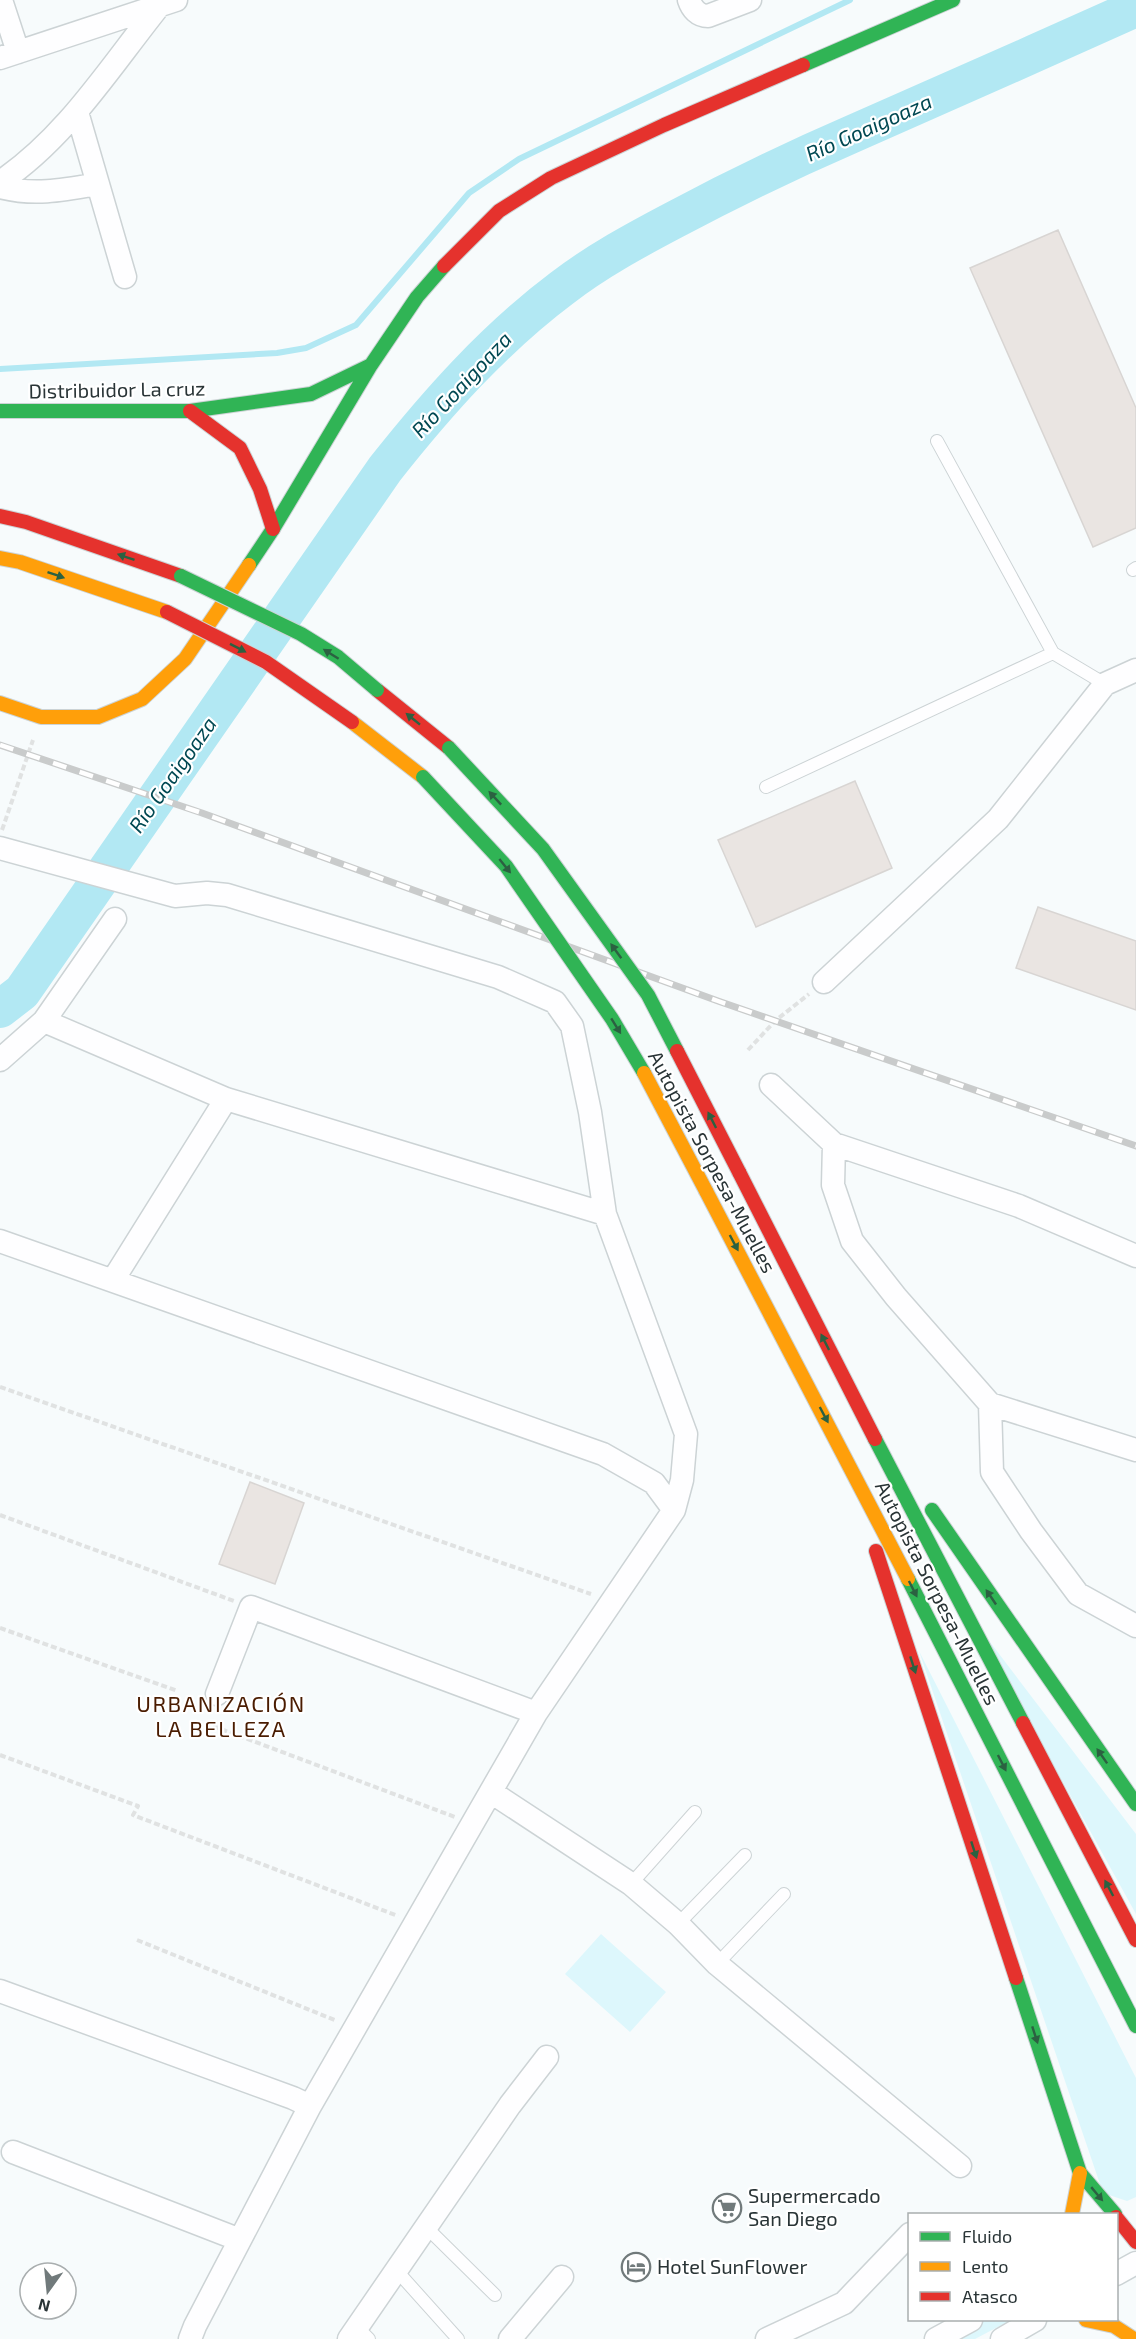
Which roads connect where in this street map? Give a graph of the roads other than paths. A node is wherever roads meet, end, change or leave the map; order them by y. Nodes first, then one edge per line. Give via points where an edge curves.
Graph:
1 (1, 0) edge
2 (688, 0) edge
3 (750, 0) edge
4 (953, 0) edge
5 (164, 2) edge
6 (9, 55) edge
7 (77, 112) junction
8 (0, 182) edge
9 (98, 184) junction
10 (0, 187) edge
11 (125, 277) dead end
12 (371, 365) junction
13 (0, 411) edge
14 (190, 411) junction
15 (938, 441) dead end
16 (0, 516) edge
17 (273, 529) junction
18 (0, 558) edge
19 (1053, 653) junction
20 (1136, 670) edge
21 (1105, 684) junction
22 (0, 703) edge
23 (766, 787) dead end
24 (0, 848) edge
25 (115, 919) dead end
26 (824, 982) road end
27 (44, 1021) junction
28 (0, 1060) edge
29 (771, 1085) dead end
30 (226, 1099) junction
31 (834, 1144) junction
32 (605, 1214) junction
33 (0, 1241) edge
34 (1136, 1256) edge
35 (112, 1280) junction
36 (842, 1376) junction
37 (990, 1404) junction
38 (842, 1449) junction
39 (1136, 1450) edge
40 (913, 1482) dead end
41 (926, 1501) dead end
42 (674, 1510) junction
43 (1136, 1626) edge
44 (217, 1694) dead end
45 (536, 1713) junction
46 (491, 1792) junction
47 (1136, 1804) edge
48 (695, 1812) dead end
49 (745, 1855) dead end
50 (631, 1884) junction
51 (784, 1894) dead end
52 (678, 1924) junction
53 (1136, 1940) edge
54 (717, 1964) junction
55 (0, 1992) edge
56 (1136, 2026) edge
57 (547, 2057) dead end
58 (310, 2106) junction
59 (13, 2152) dead end
60 (960, 2166) dead end
61 (1080, 2173) junction
62 (1072, 2213) edge
63 (1114, 2213) edge
64 (426, 2227) junction
65 (908, 2235) edge
66 (240, 2240) junction
67 (1136, 2263) edge
68 (397, 2271) junction
69 (1118, 2273) edge
70 (562, 2277) dead end
71 (495, 2295) dead end
72 (968, 2321) edge
73 (1032, 2321) edge
74 (1094, 2321) edge
75 (188, 2335) edge
76 (358, 2335) edge
77 (458, 2339) edge
78 (510, 2339) edge
79 (767, 2339) edge
80 (936, 2339) edge
81 (1002, 2339) edge
82 (1134, 2339) edge

1 - 6 street
2 - 3 street via 702,16 708,16
4 - 12 main road via 551,178 499,211 459,250 417,297
5 - 6 street
5 - 7 street
7 - 8 street via 20,169
7 - 9 street
9 - 10 street via 50,193
9 - 11 street
12 - 14 main road, Distribuidor La cruz via 310,394
12 - 17 main road
13 - 14 main road, Distribuidor La cruz
14 - 17 main road via 240,448 260,489
15 - 19 lane
36 -> 16 main road, Autopista Sorpesa-Muelles, bridge via 648,995 543,849 449,748 337,657 248,606 181,576
17 - 22 main road via 185,659 142,699 98,717 41,717
18 -> 38 main road, Autopista Sorpesa-Muelles, bridge via 167,612 266,662 423,777 506,866 612,1019
19 - 21 lane
19 - 23 lane
20 - 21 street
21 - 26 street via 998,819
24 - 32 street via 175,896 226,895 498,977 555,1002 572,1026
25 - 27 street
27 - 28 street
27 - 30 street
29 - 31 street
30 - 32 street
30 - 35 street
31 - 34 street via 1019,1206
31 - 37 street via 832,1185 852,1241
32 - 42 street via 686,1434 682,1480
33 - 35 street
35 - 42 street via 603,1454 654,1483
36 - 40 main road
53 -> 36 main road, Autopista Sorpesa-Muelles
37 - 39 street
37 - 43 street via 992,1472 1030,1531 1078,1594
38 -> 56 main road, Autopista Sorpesa-Muelles
38 -> 61 main road
47 -> 41 main road
42 - 45 street
44 - 45 street via 251,1607
45 - 46 street
46 - 50 street
46 - 58 street
48 - 50 lane
49 - 52 lane
50 - 52 street
51 - 54 lane
52 - 54 street
54 - 60 street
55 - 58 street
57 - 64 street
58 - 66 street
59 - 66 street
61 - 62 main road
61 -> 63 main road
64 - 68 street
64 - 71 lane
65 - 79 street via 844,2303
66 - 75 street
67 - 69 street
68 - 76 street
68 - 77 lane
70 - 78 street
72 - 80 street
73 - 81 street
74 - 82 main road via 1114,2326

